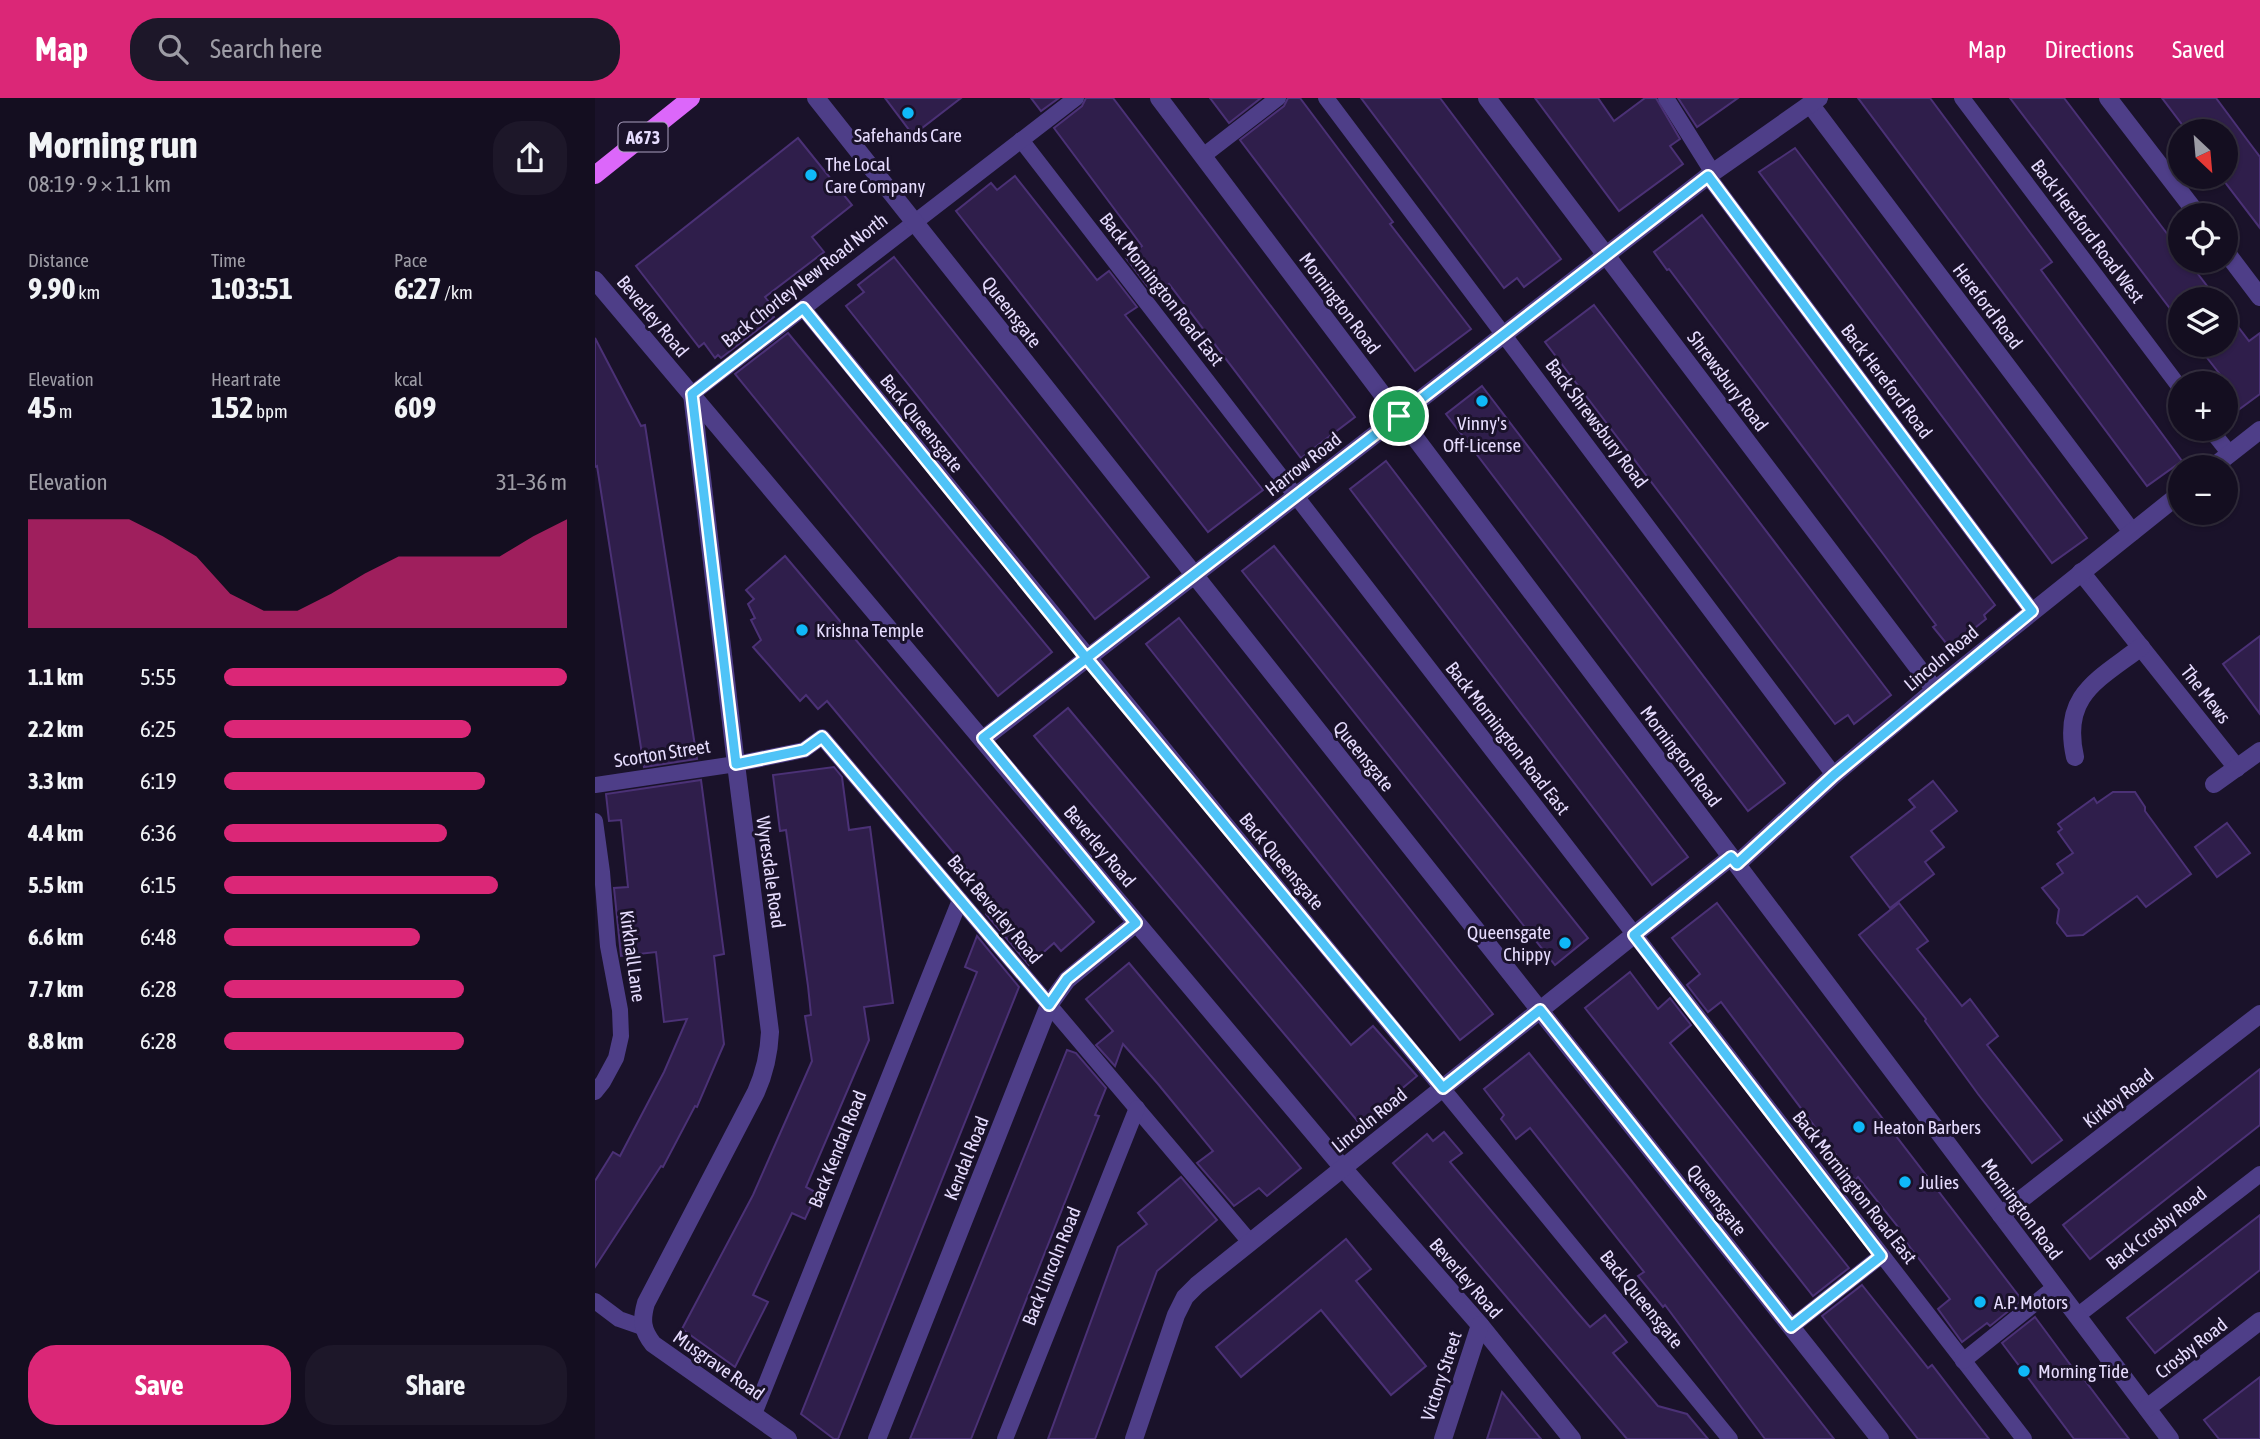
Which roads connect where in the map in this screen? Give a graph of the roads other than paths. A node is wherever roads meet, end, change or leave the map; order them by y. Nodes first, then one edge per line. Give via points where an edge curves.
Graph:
1 (691, 98) edge
2 (816, 98) edge
3 (1076, 98) edge
4 (1159, 98) edge
5 (1278, 98) edge
6 (1326, 98) edge
7 (1487, 98) edge
8 (1666, 98) edge
9 (1962, 98) edge
10 (2108, 98) edge
11 (1814, 101) edge
12 (1021, 140) junction
13 (1202, 156) junction
14 (1710, 174) junction
15 (595, 175) edge
16 (2189, 203) edge
17 (913, 222) junction
18 (1606, 256) junction
19 (2238, 268) edge
20 (595, 281) edge
21 (2260, 297) edge
22 (803, 308) junction
23 (1505, 335) junction
24 (2168, 372) edge
25 (692, 394) junction
26 (1399, 416) junction
27 (2260, 430) edge
28 (2219, 441) edge
29 (2229, 454) joint
30 (1295, 497) junction
31 (2168, 503) edge
32 (2132, 532) junction
33 (2081, 572) junction
34 (1193, 576) junction
35 (2032, 611) junction
36 (2141, 647) junction
37 (1087, 659) junction
38 (1935, 690) junction
39 (983, 738) junction
40 (2260, 751) edge
41 (2075, 757) dead end
42 (736, 764) junction
43 (2237, 768) junction
44 (1834, 775) junction
45 (2214, 784) dead end
46 (595, 785) edge
47 (595, 821) edge
48 (1734, 861) junction
49 (599, 872) edge
50 (960, 900) junction
51 (1136, 923) junction
52 (1634, 935) junction
53 (1049, 1005) junction
54 (1540, 1010) junction
55 (2260, 1014) edge
56 (1443, 1088) junction
57 (595, 1091) edge
58 (1137, 1108) junction
59 (1343, 1168) junction
60 (2260, 1174) edge
61 (2001, 1215) junction
62 (1250, 1242) junction
63 (1881, 1256) junction
64 (2055, 1287) junction
65 (595, 1301) edge
66 (2077, 1316) junction
67 (2260, 1321) edge
68 (1479, 1325) junction
69 (642, 1327) junction
70 (1791, 1327) junction
71 (1963, 1361) junction
72 (2147, 1408) junction
73 (754, 1415) junction
74 (788, 1439) edge
75 (877, 1439) edge
76 (1005, 1439) edge
77 (1134, 1439) edge
78 (1443, 1439) edge
79 (1572, 1439) edge
80 (1730, 1439) edge
81 (1880, 1439) edge
82 (2024, 1439) edge
83 (2170, 1439) edge

1 - 15 main road, A673
2 - 17 street, Queensgate
3 - 12 lane, Back Chorley New Road North
4 - 13 street, Mornington Road
5 - 13 lane
6 - 23 lane, Back Shrewsbury Road
7 - 18 street, Shrewsbury Road
8 - 14 lane, Back Hereford Road
9 - 24 lane, Back Hereford Road West
10 - 16 street
11 - 14 street, Harrow Road
11 - 32 street, Hereford Road
12 - 17 lane, Back Chorley New Road North
12 - 30 lane, Back Mornington Road East
13 - 26 street, Mornington Road
14 - 18 street, Harrow Road
14 - 35 lane, Back Hereford Road
17 - 22 lane, Back Chorley New Road North
17 - 34 street, Queensgate
18 - 23 street, Harrow Road
18 - 38 street, Shrewsbury Road
19 - 21 street
20 - 25 street, Beverley Road
22 - 25 lane, Back Chorley New Road North
22 - 37 lane, Back Queensgate
23 - 26 street, Harrow Road
23 - 44 lane, Back Shrewsbury Road
25 - 39 street, Beverley Road
25 - 42 street, Wyresdale Road
26 - 30 street, Harrow Road
26 - 48 street, Mornington Road
27 - 29 street
28 - 29 lane
30 - 34 street, Harrow Road
30 - 52 lane, Back Mornington Road East
31 - 32 street, Lincoln Road
32 - 33 street, Lincoln Road
33 - 35 street, Lincoln Road
33 - 36 street, The Mews
34 - 37 street, Harrow Road
34 - 54 street, Queensgate
35 - 38 street, Lincoln Road
36 - 41 street via 2089,686 2078,702 2071,722
36 - 43 street, The Mews
37 - 39 street, Harrow Road
37 - 56 lane, Back Queensgate
38 - 44 street, Lincoln Road
39 - 51 street, Beverley Road
40 - 43 street
42 - 46 lane, Scorton Street
42 - 50 lane, Back Beverley Road via 804,750 822,737
42 - 69 street, Wyresdale Road via 768,1009 768,1055 743,1120 646,1303
43 - 45 street
44 - 48 street, Lincoln Road
47 - 49 lane, Kirkhall Lane
48 - 52 street, Lincoln Road
48 - 61 street, Mornington Road
49 - 57 lane, Kirkhall Lane via 621,1036 616,1058
50 - 53 lane, Back Beverley Road
50 - 73 lane, Back Kendal Road
51 - 53 street, Kendal Road via 1067,979
51 - 59 street, Beverley Road
52 - 54 street, Lincoln Road
52 - 63 lane, Back Mornington Road East
53 - 58 lane, Back Beverley Road
53 - 75 street, Kendal Road
54 - 56 street, Lincoln Road
54 - 70 street, Queensgate
55 - 61 street, Kirkby Road
56 - 59 street, Lincoln Road
56 - 80 lane, Back Queensgate
58 - 62 lane, Back Beverley Road
58 - 76 lane, Back Lincoln Road
59 - 62 street, Lincoln Road
59 - 68 street, Beverley Road
60 - 66 lane, Back Crosby Road
61 - 64 street, Mornington Road
62 - 77 street, Lincoln Road via 1185,1297
63 - 70 lane
63 - 71 lane, Back Mornington Road East
64 - 66 street, Mornington Road
64 - 71 lane
65 - 69 lane, Musgrave Road via 619,1319
66 - 72 street, Mornington Road
67 - 72 street, Crosby Road
68 - 78 street, Victory Street
68 - 79 street, Beverley Road
69 - 73 street, Musgrave Road via 653,1344
70 - 81 street, Queensgate
71 - 82 lane, Back Mornington Road East
72 - 83 street, Mornington Road
73 - 74 street, Musgrave Road

